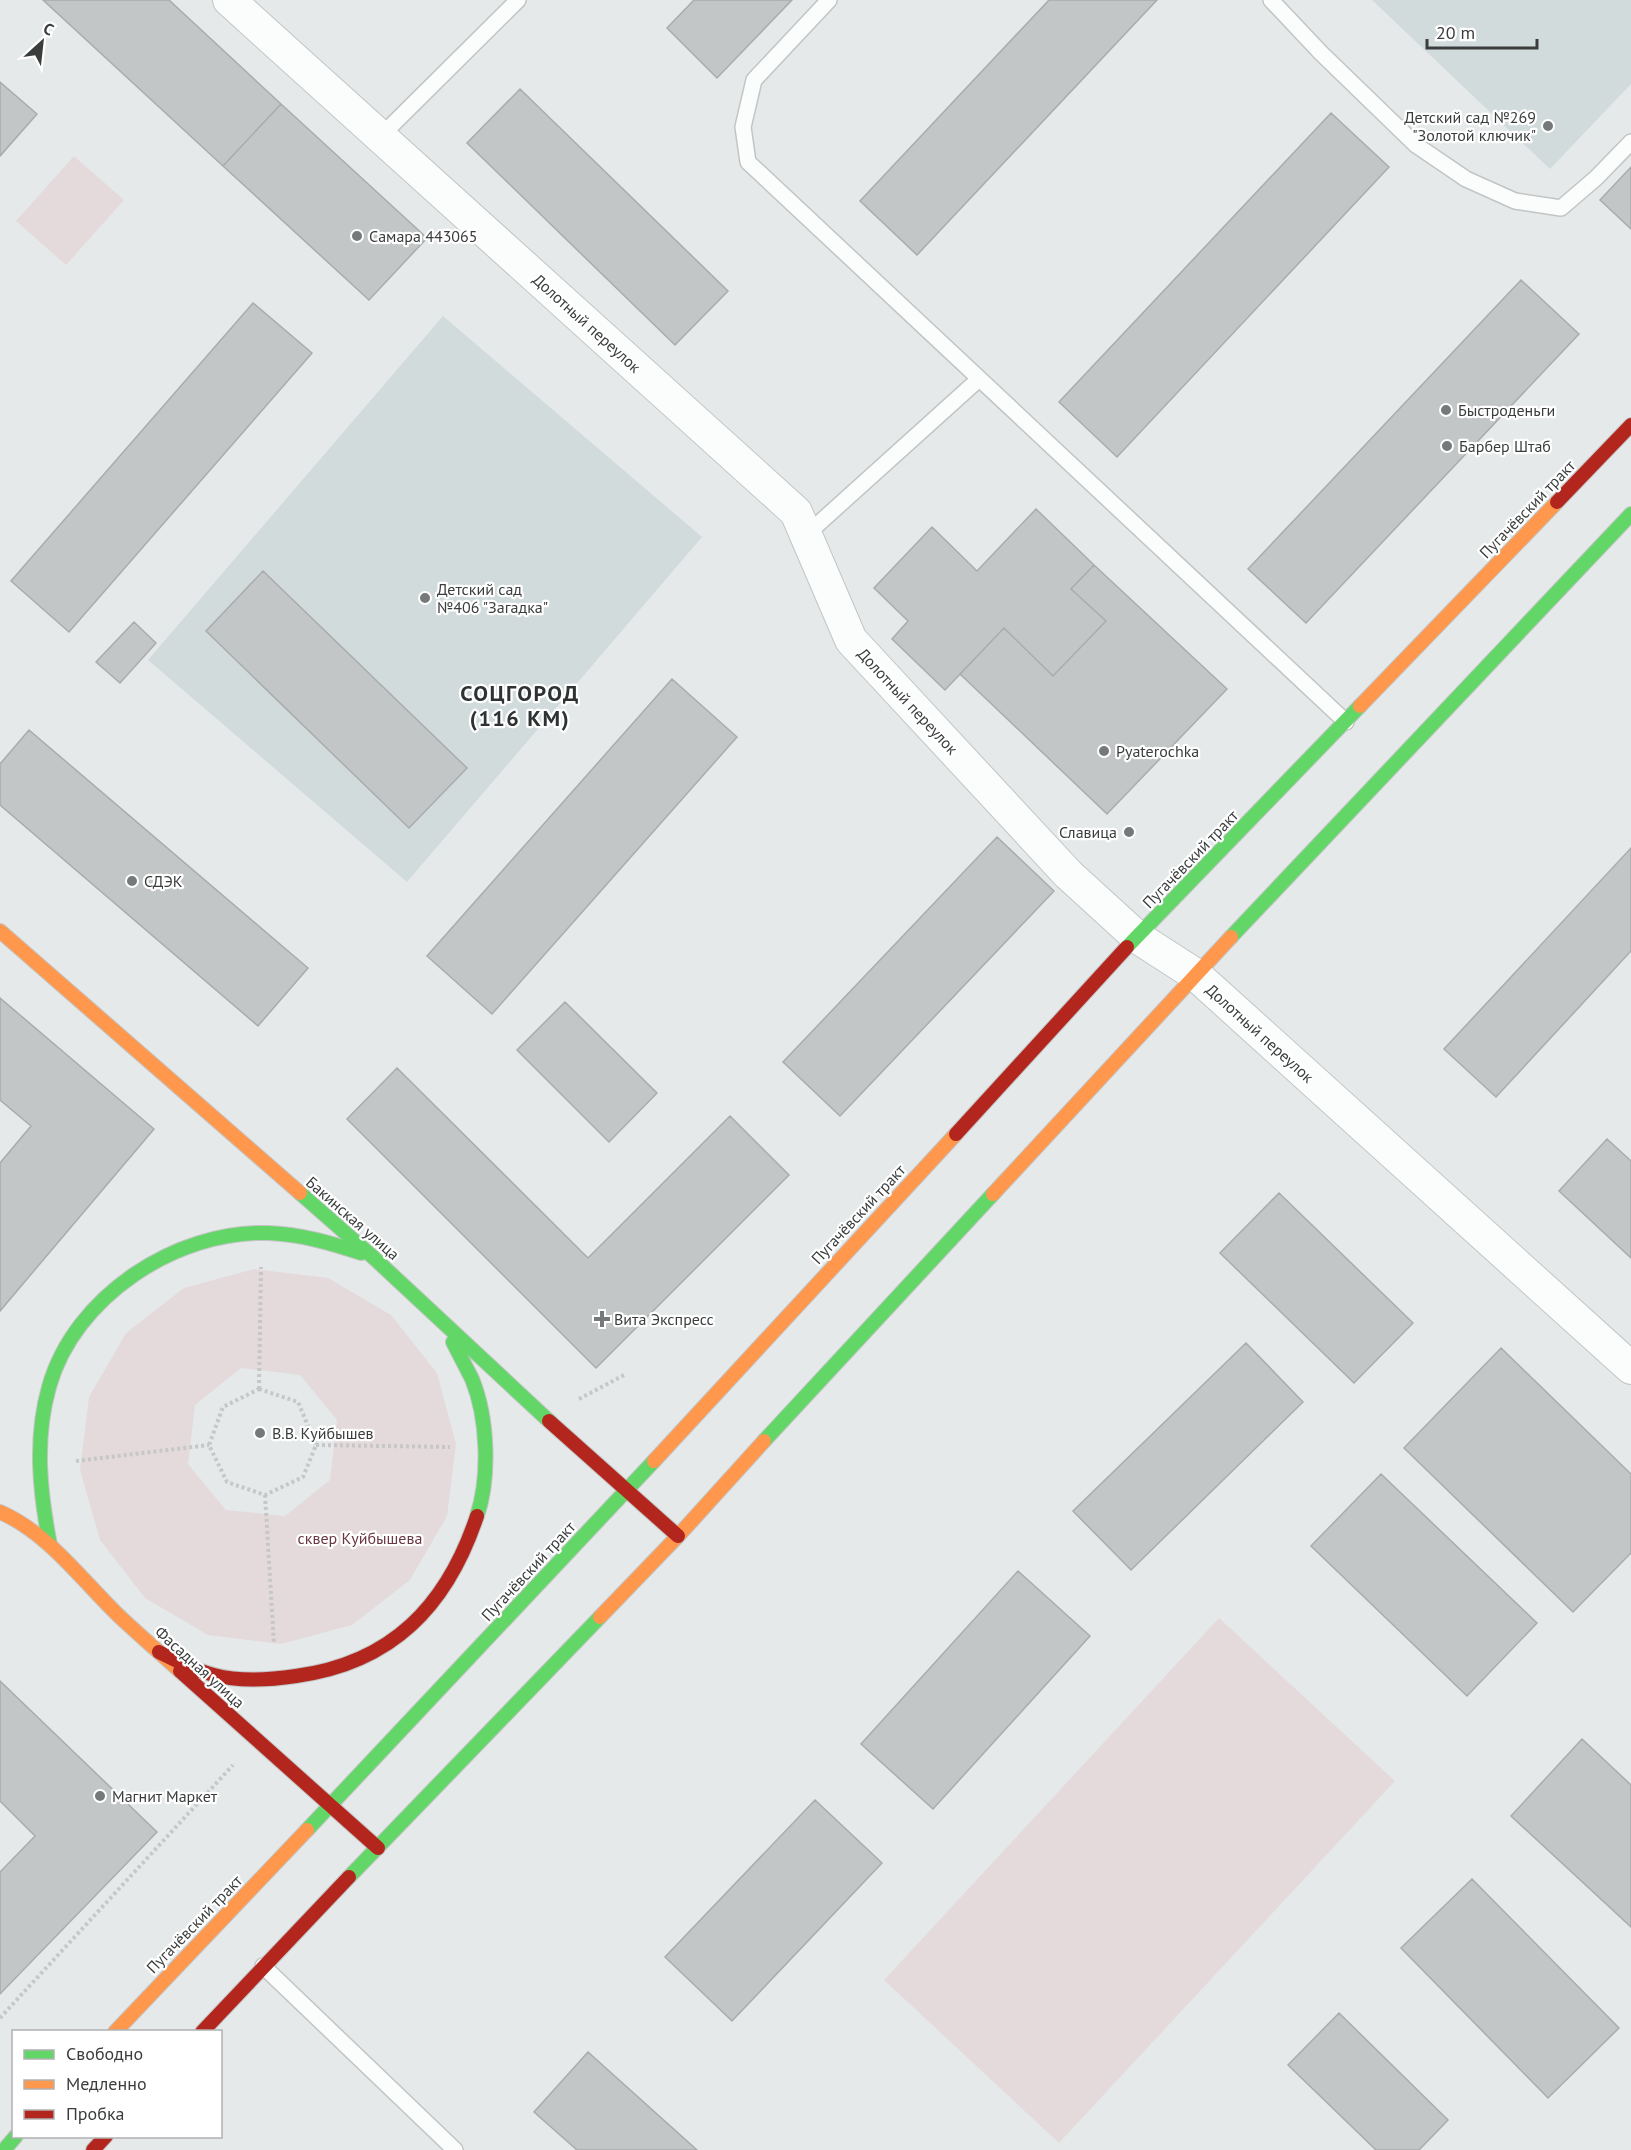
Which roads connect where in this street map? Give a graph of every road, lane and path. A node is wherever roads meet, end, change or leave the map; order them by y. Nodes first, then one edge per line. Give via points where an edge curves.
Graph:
1 (229, 0) edge
2 (518, 0) edge
3 (829, 0) edge
4 (1270, 0) edge
5 (380, 137) junction
6 (1631, 142) edge
7 (979, 378) junction
8 (1631, 425) edge
9 (1631, 514) edge
10 (806, 536) junction
11 (1346, 722) junction
12 (0, 931) edge
13 (1137, 937) junction
14 (1196, 975) junction
15 (374, 1258) junction
16 (261, 1259) dead end
17 (440, 1320) junction
18 (1631, 1368) edge
19 (260, 1389) junction
20 (209, 1445) junction
21 (71, 1462) dead end
22 (626, 1491) junction
23 (265, 1495) junction
24 (0, 1512) edge
25 (678, 1536) junction
26 (50, 1545) junction
27 (159, 1652) junction
28 (276, 1678) junction
29 (256, 1739) junction
30 (330, 1806) junction
31 (378, 1848) junction
32 (263, 1965) junction
33 (0, 2018) edge
34 (116, 2030) edge
35 (203, 2030) edge
36 (14, 2138) edge
37 (104, 2138) edge
38 (4, 2150) edge
39 (93, 2150) edge
40 (454, 2150) edge

1 - 5 street, Долотный переулок
2 - 5 lane
3 - 7 lane via 754,80 744,127 748,162
4 - 6 lane via 1416,145 1467,179 1515,201 1561,208
5 - 10 street, Долотный переулок via 796,512
7 - 10 lane
7 - 11 lane
8 - 11 main road, Пугачёвский тракт
9 - 14 main road
10 - 13 street, Долотный переулок via 851,640 1068,874
11 - 13 main road, Пугачёвский тракт
12 - 15 main road, Бакинская улица
13 - 14 street, Долотный переулок
13 - 22 main road, Пугачёвский тракт
14 - 18 street, Долотный переулок
14 - 25 main road
15 - 17 main road, Бакинская улица
15 - 26 main road via 294,1235 216,1237 173,1251 144,1266 113,1290 86,1317 65,1349 50,1385 38,1462
16 - 19 path
17 - 22 main road, Бакинская улица
17 - 28 main road via 472,1379 482,1411 485,1480 471,1540 454,1574 433,1602 384,1647 318,1673
19 - 20 path via 223,1407
19 - 23 path via 298,1402 316,1445 303,1477
20 - 21 path
20 - 23 path via 227,1482
22 - 25 main road, Бакинская улица
22 - 30 main road, Пугачёвский тракт
23 - 28 path
24 - 26 main road, Фасадная улица
25 - 31 main road
26 - 27 main road, Фасадная улица via 118,1616
27 - 28 main road via 220,1677
27 - 29 main road, Фасадная улица
29 - 30 main road, Фасадная улица
29 - 33 path
30 - 31 main road, Фасадная улица
30 - 34 main road, Пугачёвский тракт
31 - 32 main road
32 - 35 main road
32 - 40 lane
36 - 38 main road
37 - 39 main road

